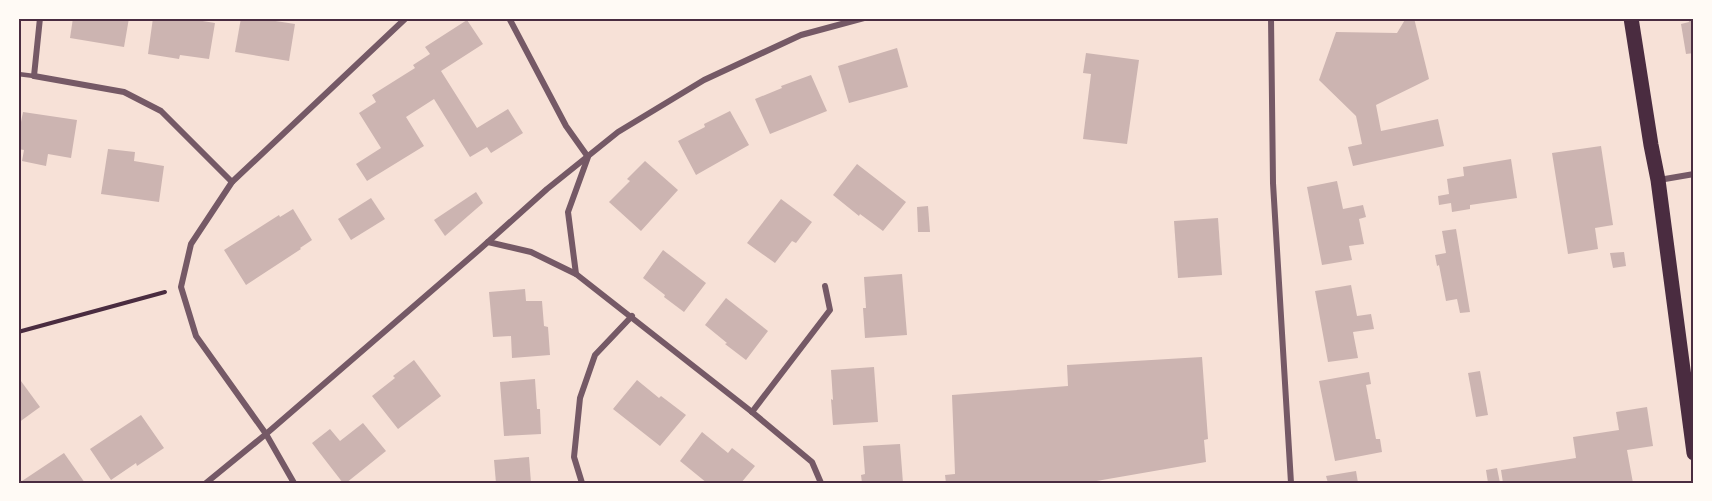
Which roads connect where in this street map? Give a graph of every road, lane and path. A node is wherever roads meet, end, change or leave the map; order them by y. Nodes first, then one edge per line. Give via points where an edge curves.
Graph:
1 (40, 18) edge
2 (406, 18) edge
3 (508, 18) edge
4 (864, 18) edge
5 (1271, 18) edge
6 (1631, 18) edge
7 (18, 74) edge
8 (33, 76) junction
9 (588, 156) junction
10 (1694, 174) edge
11 (1658, 180) junction
12 (232, 182) junction
13 (488, 242) junction
14 (576, 274) junction
15 (825, 286) dead end
16 (181, 287) junction
17 (632, 316) junction
18 (18, 332) edge
19 (752, 412) junction
20 (266, 434) junction
21 (1694, 453) edge
22 (206, 483) edge
23 (294, 483) edge
24 (582, 483) edge
25 (821, 483) edge
26 (1290, 483) edge

1 - 8 street
2 - 12 street
3 - 9 street via 566,126
4 - 9 street via 801,35 704,80 618,132
5 - 26 street via 1273,183
6 - 11 main road
7 - 8 lane
8 - 12 street via 124,92 161,111
9 - 13 street
9 - 14 street via 568,212
10 - 11 street
11 - 21 main road
12 - 16 street via 191,244
13 - 14 street via 531,252
13 - 20 street
14 - 17 street
15 - 19 street via 830,310
16 - 18 path
16 - 20 street via 196,336
17 - 19 street
17 - 24 street via 595,355 580,398 574,457
19 - 25 street via 812,462
20 - 22 street
20 - 23 street

